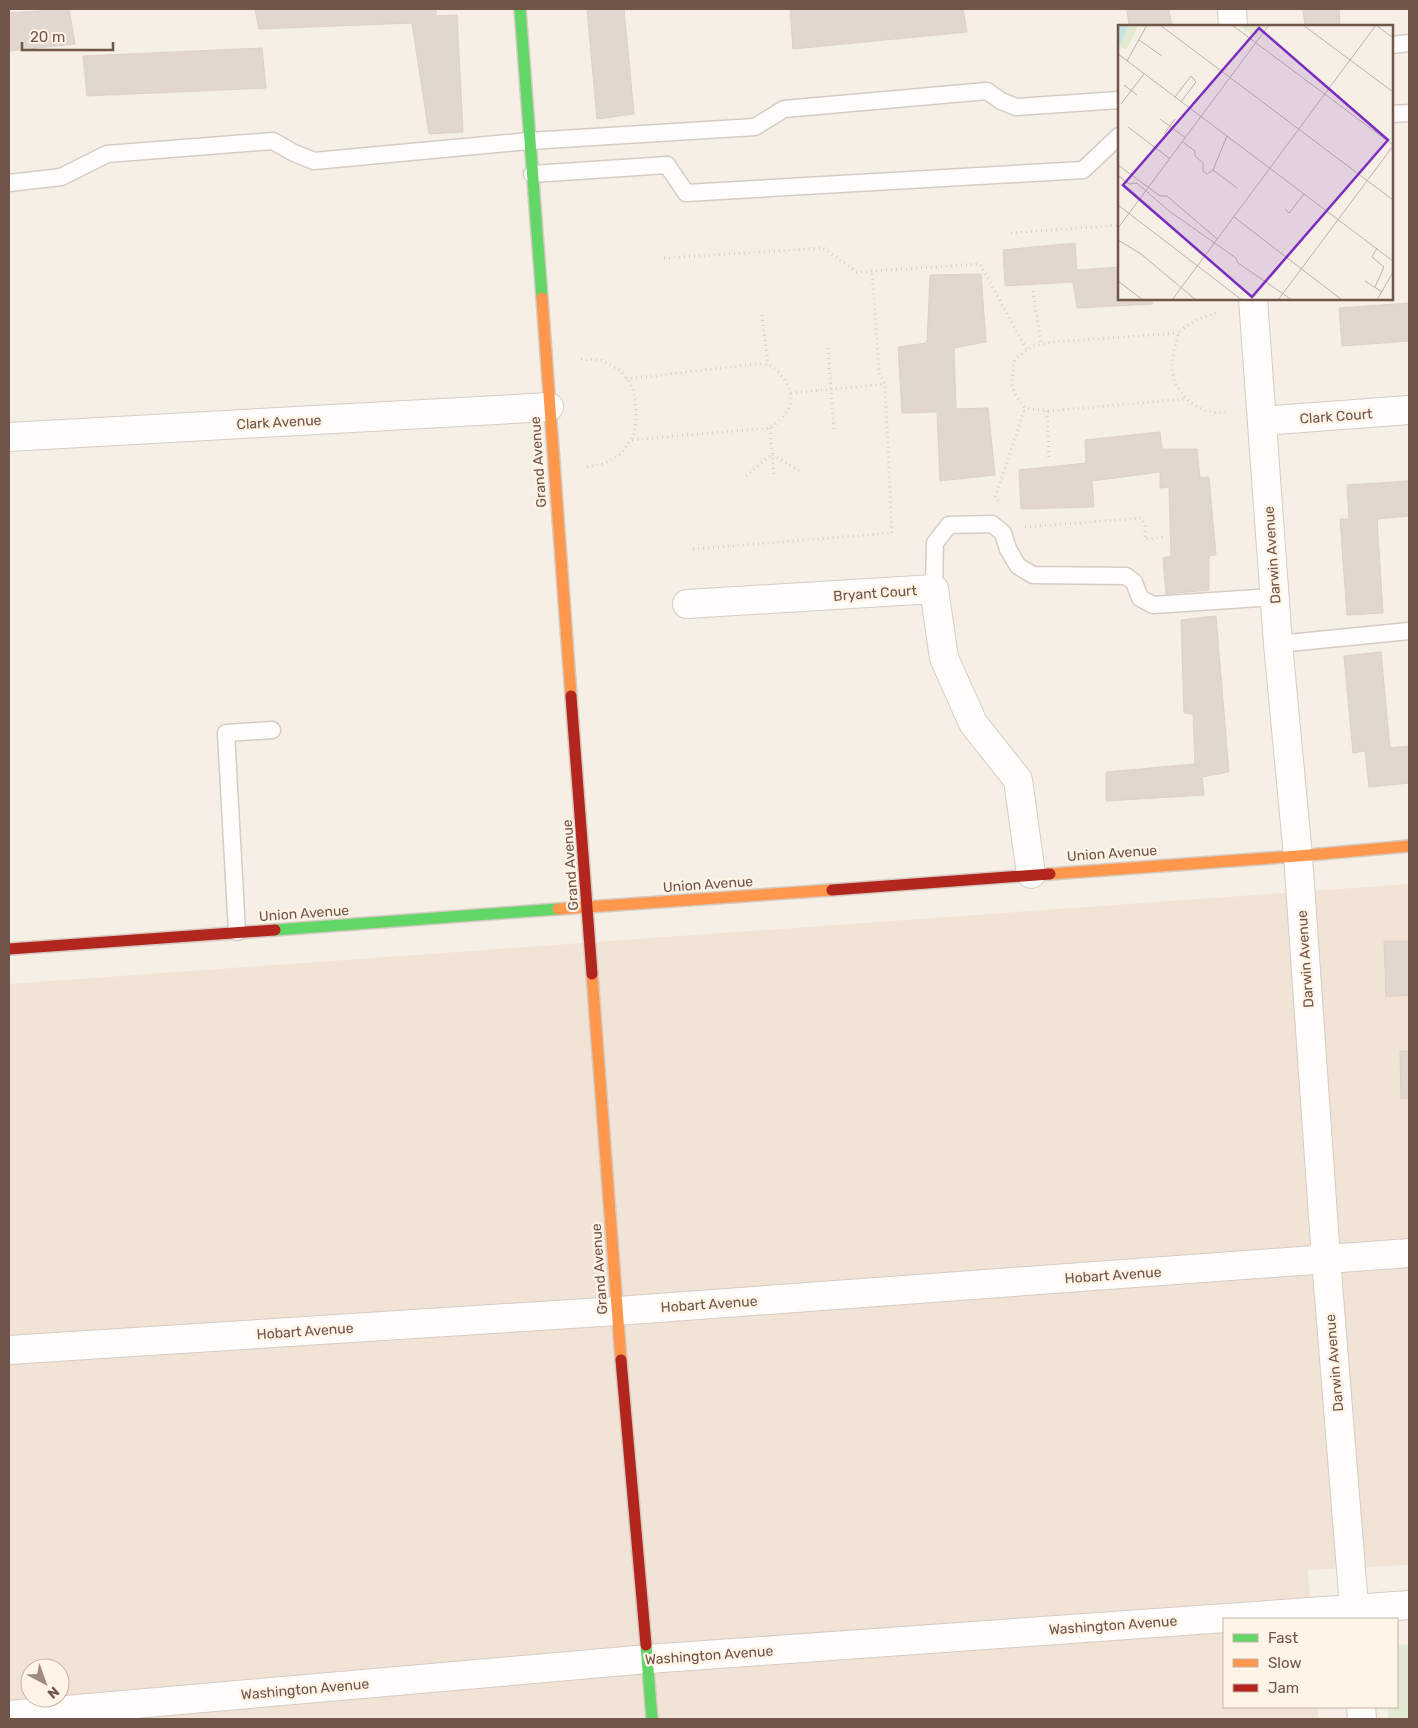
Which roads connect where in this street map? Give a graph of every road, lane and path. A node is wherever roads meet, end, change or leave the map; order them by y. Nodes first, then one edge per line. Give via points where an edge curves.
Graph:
1 (520, 9) edge
2 (1232, 9) edge
3 (1233, 25) edge
4 (1409, 43) edge
5 (1393, 45) edge
6 (1118, 100) edge
7 (1409, 113) edge
8 (1393, 114) edge
9 (1118, 137) edge
10 (530, 141) junction
11 (532, 174) junction
12 (9, 183) edge
13 (1118, 225) edge
14 (1011, 233) dead end
15 (664, 258) dead end
16 (872, 271) junction
17 (1033, 291) dead end
18 (1253, 300) edge
19 (1216, 313) dead end
20 (762, 315) dead end
21 (1179, 333) junction
22 (1041, 344) junction
23 (828, 348) dead end
24 (1027, 350) junction
25 (581, 359) dead end
26 (768, 365) junction
27 (626, 379) junction
28 (885, 384) junction
29 (831, 389) junction
30 (791, 393) junction
31 (1186, 399) junction
32 (549, 407) junction
33 (1025, 408) junction
34 (1409, 410) edge
35 (1047, 411) junction
36 (1227, 411) dead end
37 (1262, 421) junction
38 (770, 428) junction
39 (834, 429) dead end
40 (9, 437) edge
41 (631, 440) junction
42 (772, 454) junction
43 (1049, 460) dead end
44 (586, 467) dead end
45 (799, 471) dead end
46 (746, 476) dead end
47 (774, 477) dead end
48 (999, 503) dead end
49 (1023, 527) dead end
50 (1164, 537) dead end
51 (693, 549) dead end
52 (934, 589) junction
53 (1274, 597) junction
54 (687, 604) dead end
55 (1409, 631) edge
56 (1278, 644) junction
57 (272, 730) dead end
58 (1409, 846) edge
59 (1298, 856) junction
60 (1031, 874) junction
61 (588, 908) junction
62 (237, 932) junction
63 (9, 949) edge
64 (1409, 1253) edge
65 (1326, 1260) junction
66 (617, 1311) junction
67 (9, 1350) edge
68 (1409, 1605) edge
69 (1355, 1614) edge
70 (1292, 1618) edge
71 (1223, 1622) edge
72 (648, 1659) junction
73 (9, 1715) edge
74 (652, 1719) edge

1 - 10 street, Grand Avenue
2 - 3 street
4 - 5 lane
6 - 10 lane via 1016,107 987,90 784,109 755,128
7 - 8 lane
9 - 11 lane via 1083,170 686,193 667,165
10 - 11 street, Grand Avenue
10 - 12 lane via 314,161 273,141 107,154 60,177
11 - 32 street, Grand Avenue
13 - 14 path
15 - 16 path via 823,248 858,272
16 - 24 path via 980,264
16 - 28 path via 879,373
17 - 22 path
18 - 37 street, Darwin Avenue
19 - 21 path via 1197,320
20 - 26 path
21 - 22 path
21 - 31 path via 1172,357 1175,382
22 - 24 path
23 - 29 path
24 - 33 path via 1015,359 1011,379 1014,393
25 - 27 path via 601,360 620,371
26 - 27 path
26 - 30 path via 784,378
27 - 41 path via 633,388 636,410 635,433
28 - 29 path
28 - 51 path via 892,533
29 - 30 path
29 - 39 path
30 - 38 path via 790,405 781,420
31 - 35 path
31 - 36 path via 1201,409 1218,414
32 - 40 street, Clark Avenue
32 - 61 street, Grand Avenue
33 - 35 path
33 - 48 path via 995,497
34 - 37 street, Clark Court
35 - 43 path
37 - 53 street, Darwin Avenue
38 - 41 path
38 - 42 path
41 - 44 path via 622,454 603,464
42 - 45 path
42 - 46 path
42 - 47 path
49 - 50 path via 1141,518 1146,526 1145,538
52 - 53 lane via 935,543 949,525 992,524 1003,533 1018,566 1033,574 1126,576 1134,582 1140,598 1152,605
52 - 54 street, Bryant Court
52 - 60 street, Bryant Court via 947,666 973,724 1018,780
53 - 56 street, Darwin Avenue
55 - 56 lane
56 - 59 street, Darwin Avenue
57 - 62 lane via 226,733
58 - 59 street, Union Avenue
59 - 60 street, Union Avenue
59 - 65 street, Darwin Avenue
60 - 61 street, Union Avenue
61 - 62 street, Union Avenue
61 - 66 street, Grand Avenue
62 - 63 street, Union Avenue
64 - 65 street, Hobart Avenue
65 - 66 street, Hobart Avenue
65 - 69 street, Darwin Avenue
66 - 67 street, Hobart Avenue
66 - 72 street, Grand Avenue
68 - 69 street, Washington Avenue
69 - 70 street, Washington Avenue
71 - 72 street, Washington Avenue
72 - 73 street, Washington Avenue
72 - 74 street, Grand Avenue

